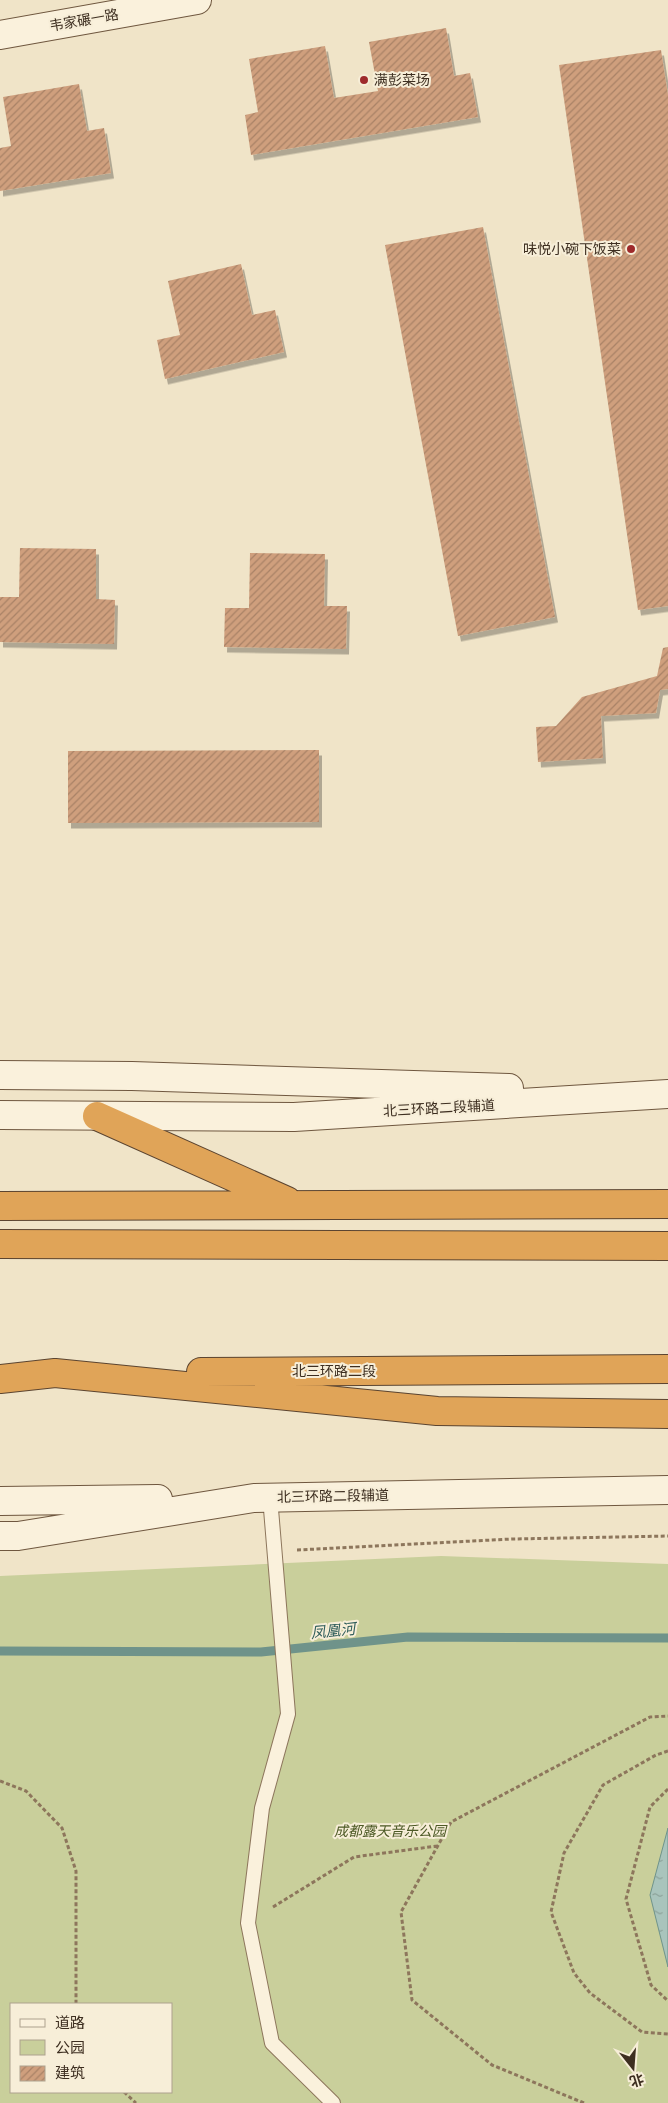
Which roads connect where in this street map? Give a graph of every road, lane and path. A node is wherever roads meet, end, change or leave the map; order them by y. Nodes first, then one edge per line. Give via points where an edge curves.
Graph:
1 (197, 0) edge
2 (0, 35) edge
3 (0, 1075) edge
4 (668, 1093) edge
5 (0, 1115) edge
6 (97, 1116) junction
7 (295, 1204) junction
8 (668, 1204) edge
9 (0, 1206) edge
10 (0, 1244) edge
11 (668, 1246) edge
12 (668, 1369) edge
13 (0, 1372) edge
14 (55, 1373) junction
15 (0, 1379) edge
16 (668, 1414) edge
17 (668, 1490) edge
18 (262, 1498) junction
19 (0, 1502) edge
20 (0, 1536) edge
21 (668, 1536) edge
22 (274, 1551) junction
23 (668, 1716) edge
24 (668, 1751) edge
25 (0, 1781) edge
26 (668, 1789) edge
27 (437, 1846) junction
28 (248, 1923) junction
29 (668, 2001) edge
30 (76, 2003) edge
31 (668, 2034) edge
32 (125, 2093) edge
33 (136, 2103) edge
34 (333, 2103) edge
35 (584, 2103) edge

1 - 2 main road, 韦家碾一路
3 - 4 main road via 132,1076
4 - 6 main road, 北三环路二段辅道 via 294,1117
5 - 6 main road, 北三环路二段辅道
6 - 7 highway
7 - 8 highway
7 - 9 highway
10 - 11 highway
12 - 14 highway, 北三环路二段
13 - 14 highway, 北三环路二段
14 - 15 highway
14 - 16 highway via 437,1411
17 - 18 main road, 北三环路二段辅道
18 - 19 main road
18 - 20 main road, 北三环路二段辅道
18 - 22 lane
21 - 22 path via 512,1539
22 - 28 lane via 288,1714 262,1808
23 - 27 path via 650,1717 451,1822
24 - 31 path via 603,1785 564,1853 551,1912 574,1973 590,1993 642,2032
25 - 30 path via 26,1791 62,1828 68,1845 76,1871
26 - 29 path via 650,1807 626,1899 652,1985
27 - 28 path via 354,1857
27 - 35 path via 401,1912 412,2000 492,2066
28 - 34 lane via 272,2044
32 - 33 path

